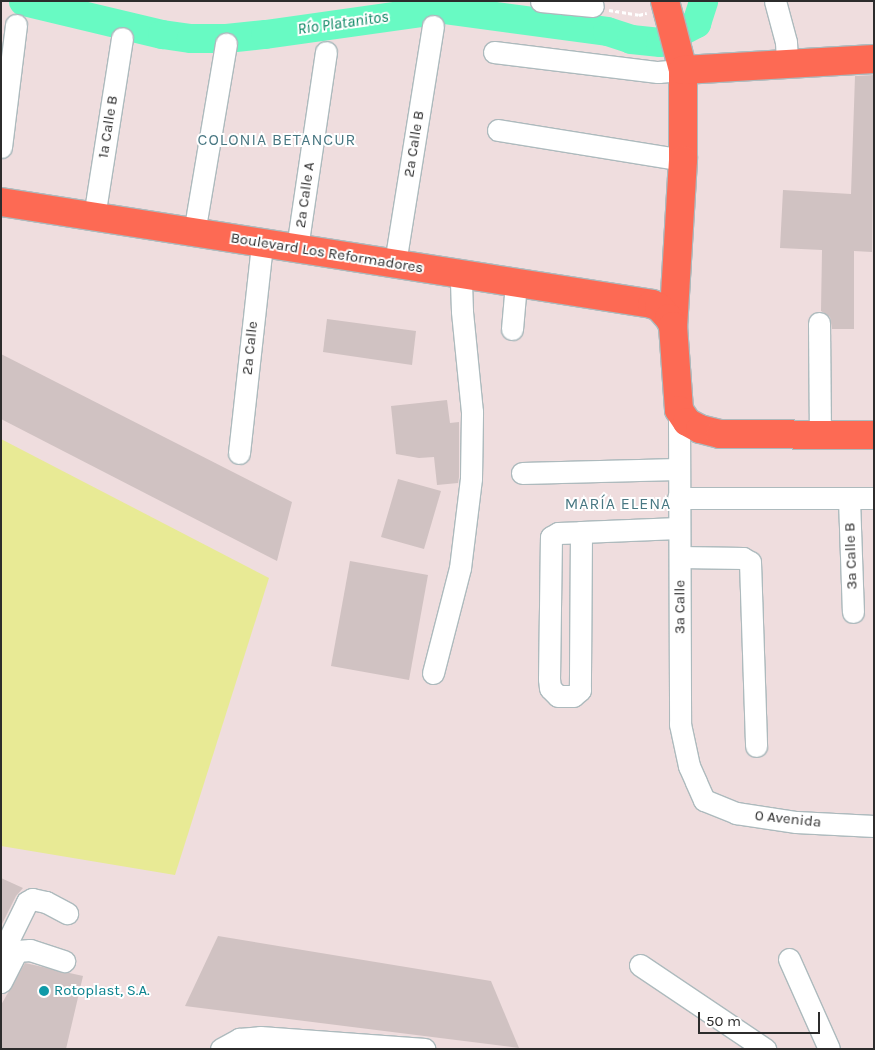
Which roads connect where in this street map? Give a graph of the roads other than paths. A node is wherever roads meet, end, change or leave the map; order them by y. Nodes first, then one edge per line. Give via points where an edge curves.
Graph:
1 (541, 1) edge
2 (775, 1) edge
3 (593, 6) road end
4 (666, 7) edge
5 (16, 25) dead end
6 (433, 26) dead end
7 (122, 38) dead end
8 (226, 44) dead end
9 (326, 52) dead end
10 (494, 52) dead end
11 (874, 59) edge
12 (786, 62) junction
13 (682, 67) junction
14 (498, 130) dead end
15 (1, 147) edge
16 (683, 160) junction
17 (1, 202) edge
18 (94, 217) junction
19 (194, 233) junction
20 (262, 243) junction
21 (297, 248) junction
22 (394, 263) junction
23 (460, 274) junction
24 (516, 283) junction
25 (675, 287) junction
26 (652, 304) junction
27 (819, 323) dead end
28 (673, 326) junction
29 (512, 329) dead end
30 (679, 410) junction
31 (820, 435) junction
32 (874, 435) edge
33 (239, 453) dead end
34 (678, 469) junction
35 (522, 473) dead end
36 (678, 498) junction
37 (872, 498) dead end
38 (849, 499) junction
39 (678, 528) junction
40 (581, 532) junction
41 (680, 557) junction
42 (853, 612) dead end
43 (433, 673) dead end
44 (756, 746) dead end
45 (704, 800) joint
46 (874, 826) edge
47 (66, 913) dead end
48 (1, 954) edge
49 (789, 959) dead end
50 (64, 961) dead end
51 (640, 965) dead end
52 (1, 982) edge
53 (221, 1049) edge
54 (425, 1049) edge
55 (765, 1049) edge
56 (830, 1049) edge

1 - 3 street
2 - 12 street via 786,42
4 - 13 main road
5 - 15 street
6 - 22 street, 2a Calle B
7 - 18 street, 1a Calle B
8 - 19 street
9 - 21 street, 2a Calle A
10 - 13 street via 658,72
11 - 12 main road
12 - 13 main road
13 - 16 main road
14 - 16 street
16 - 25 main road
17 - 18 main road, Boulevard Los Reformadores
18 - 19 main road, Boulevard Los Reformadores
19 - 20 main road, Boulevard Los Reformadores
20 - 21 main road, Boulevard Los Reformadores
20 - 33 street, 2a Calle
21 - 22 main road, Boulevard Los Reformadores
22 - 23 main road, Boulevard Los Reformadores
23 - 24 main road, Boulevard Los Reformadores
23 - 43 street via 472,412 471,478 460,568
24 - 26 main road, Boulevard Los Reformadores
24 - 29 street
25 - 26 main road
25 - 28 main road
26 - 28 main road via 659,307
27 - 31 street
28 - 30 main road
30 - 31 main road via 687,422 720,434
30 - 34 street, 3a Calle
31 - 32 main road
34 - 35 street
34 - 36 street, 3a Calle
36 - 38 street
36 - 39 street, 3a Calle
37 - 38 street
38 - 42 street, 3a Calle B
39 - 40 street
39 - 41 street, 3a Calle
40 - 40 street via 580,690 573,696 558,696 550,688 549,679 549,544 551,537 558,533
41 - 44 street via 743,558 750,562
41 - 45 street, 3a Calle via 680,724 689,766
45 - 46 street, 0 Avenida via 736,813 796,822
47 - 48 street via 46,902 32,899 27,902
49 - 56 street
50 - 52 street via 30,950 16,951
51 - 55 street
53 - 54 street via 239,1040 260,1036

